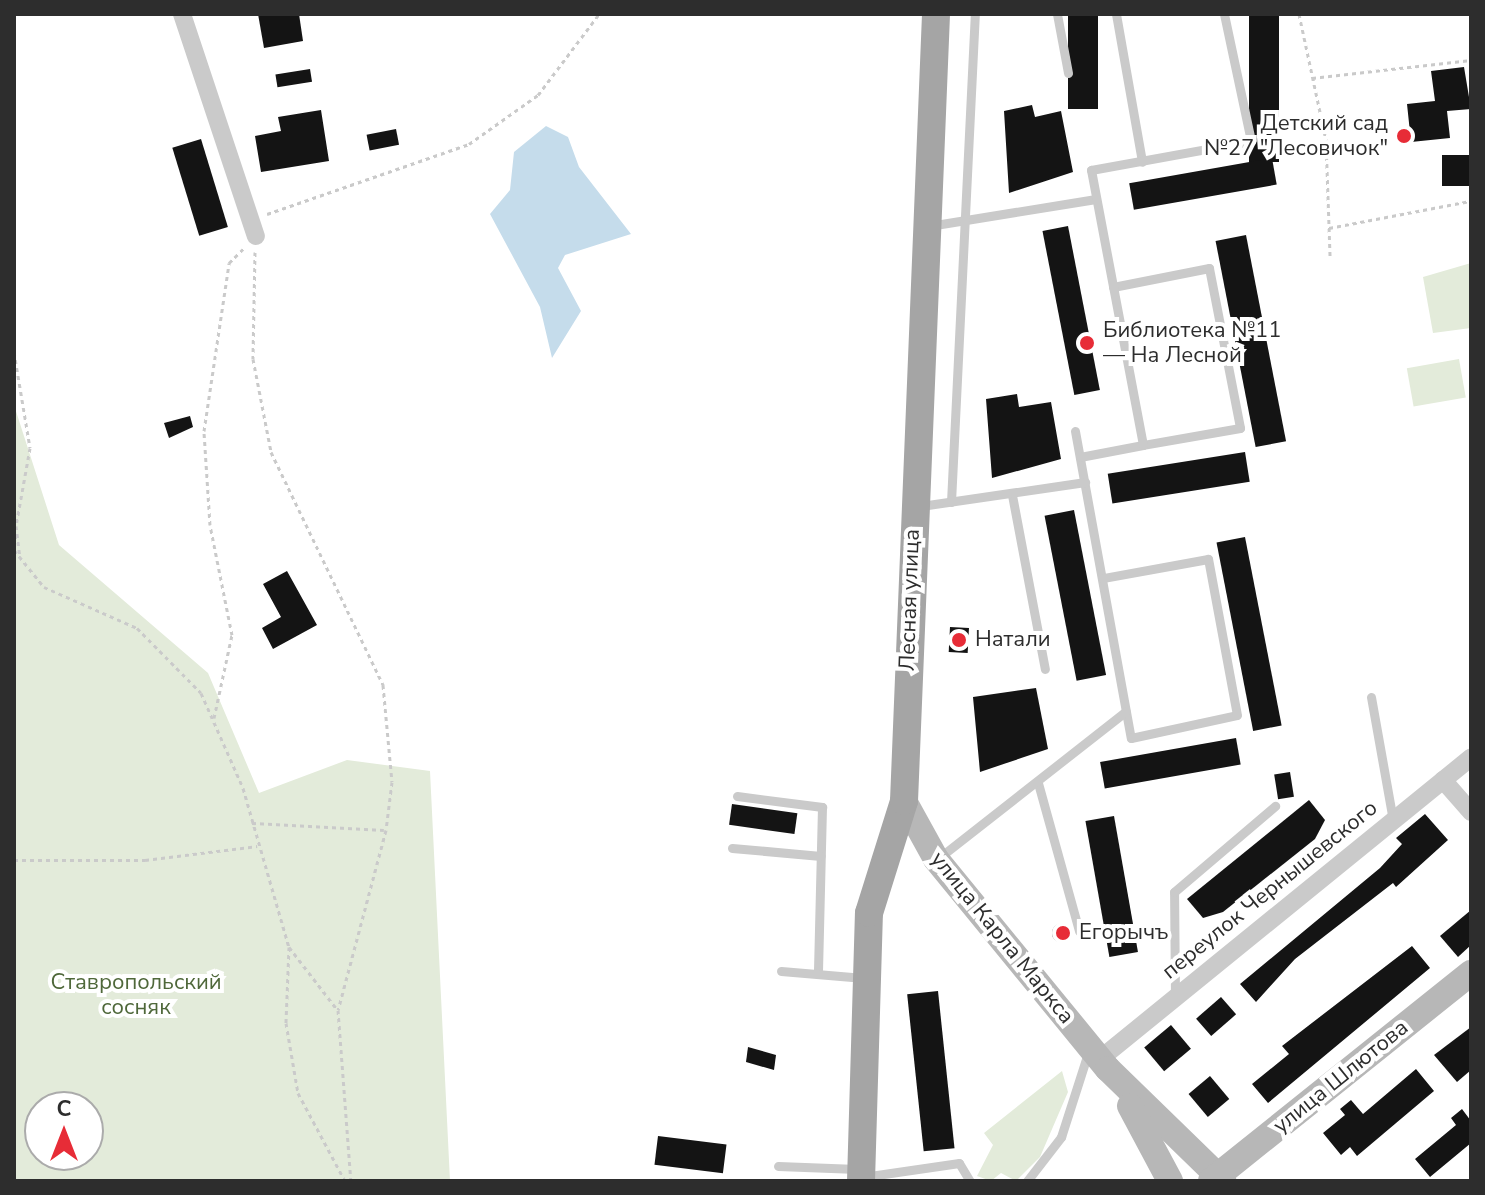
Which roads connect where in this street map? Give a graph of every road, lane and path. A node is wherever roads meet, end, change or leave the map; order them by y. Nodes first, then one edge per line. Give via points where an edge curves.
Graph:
1 (182, 14) edge
2 (599, 14) edge
3 (936, 14) edge
4 (975, 14) edge
5 (1057, 14) edge
6 (1116, 14) edge
7 (1224, 14) edge
8 (1299, 14) edge
9 (1471, 60) edge
10 (1068, 73) dead end
11 (1312, 78) junction
12 (1142, 162) junction
13 (1096, 199) junction
14 (1471, 201) edge
15 (960, 221) junction
16 (926, 227) junction
17 (253, 228) junction
18 (1329, 228) junction
19 (1330, 256) dead end
20 (1113, 287) junction
21 (14, 352) edge
22 (1075, 431) dead end
23 (1143, 445) junction
24 (1080, 457) junction
25 (1085, 482) junction
26 (1012, 495) junction
27 (951, 502) junction
28 (913, 507) junction
29 (14, 550) edge
30 (20, 557) junction
31 (1103, 578) junction
32 (1045, 669) dead end
33 (1371, 697) dead end
34 (1126, 711) junction
35 (214, 718) junction
36 (1471, 757) edge
37 (1443, 780) junction
38 (1038, 783) junction
39 (737, 796) dead end
40 (904, 801) junction
41 (1275, 806) dead end
42 (1471, 812) edge
43 (1393, 821) junction
44 (252, 823) junction
45 (386, 830) junction
46 (259, 845) junction
47 (732, 848) dead end
48 (821, 856) junction
49 (936, 859) junction
50 (14, 860) edge
51 (1079, 931) dead end
52 (289, 947) junction
53 (781, 971) dead end
54 (1471, 973) edge
55 (818, 974) junction
56 (867, 979) junction
57 (1175, 998) junction
58 (338, 1010) junction
59 (1099, 1058) junction
60 (778, 1166) dead end
61 (867, 1177) edge
62 (1217, 1179) edge
63 (348, 1181) edge
64 (970, 1181) edge
65 (1027, 1181) edge
66 (1170, 1181) edge

1 - 17 street
2 - 17 path via 538,95 469,144
3 - 16 main road, Лесная улица
4 - 15 lane
5 - 10 lane
6 - 12 lane
7 - 12 lane via 1251,141
8 - 11 path
9 - 11 path
11 - 18 path via 1326,140
12 - 13 lane via 1091,170
13 - 15 lane
13 - 20 lane
14 - 18 path
15 - 16 lane
15 - 27 lane
16 - 28 main road, Лесная улица
17 - 35 path via 229,263 204,431 210,525 232,635
17 - 45 path via 253,359 271,452 383,685 392,782
18 - 19 path
20 - 23 lane
20 - 23 lane via 1209,268 1240,428
21 - 30 path via 30,448 16,526
22 - 24 lane
23 - 24 lane
24 - 25 lane
25 - 26 lane
25 - 31 lane
26 - 27 lane
26 - 32 lane
27 - 28 lane
28 - 40 main road, Лесная улица
29 - 30 path
30 - 35 path via 44,587 137,628 201,693
31 - 34 lane
31 - 34 lane via 1208,559 1237,715 1131,738
33 - 43 lane
34 - 38 lane
35 - 44 path
36 - 37 street, переулок Чернышевского
37 - 42 street
37 - 43 street, переулок Чернышевского
38 - 49 lane
38 - 51 lane
39 - 48 lane via 822,807
40 - 49 main road, улица Карла Маркса
40 - 56 main road, Лесная улица via 873,888
41 - 57 lane via 1174,892
43 - 57 street, переулок Чернышевского
44 - 45 path
44 - 46 path
45 - 58 path
46 - 50 path via 145,860
46 - 52 path
47 - 48 lane
48 - 55 lane
49 - 59 main road, улица Карла Маркса
52 - 58 path
52 - 63 path via 286,1023 298,1093
53 - 55 lane
54 - 62 main road, улица Шлютова
55 - 56 lane
56 - 61 main road, Лесная улица
57 - 59 street, переулок Чернышевского
58 - 63 path
59 - 62 main road, улица Карла Маркса
59 - 65 lane via 1061,1137
59 - 66 main road, улица Карла Маркса
60 - 61 lane
61 - 64 lane via 959,1163

